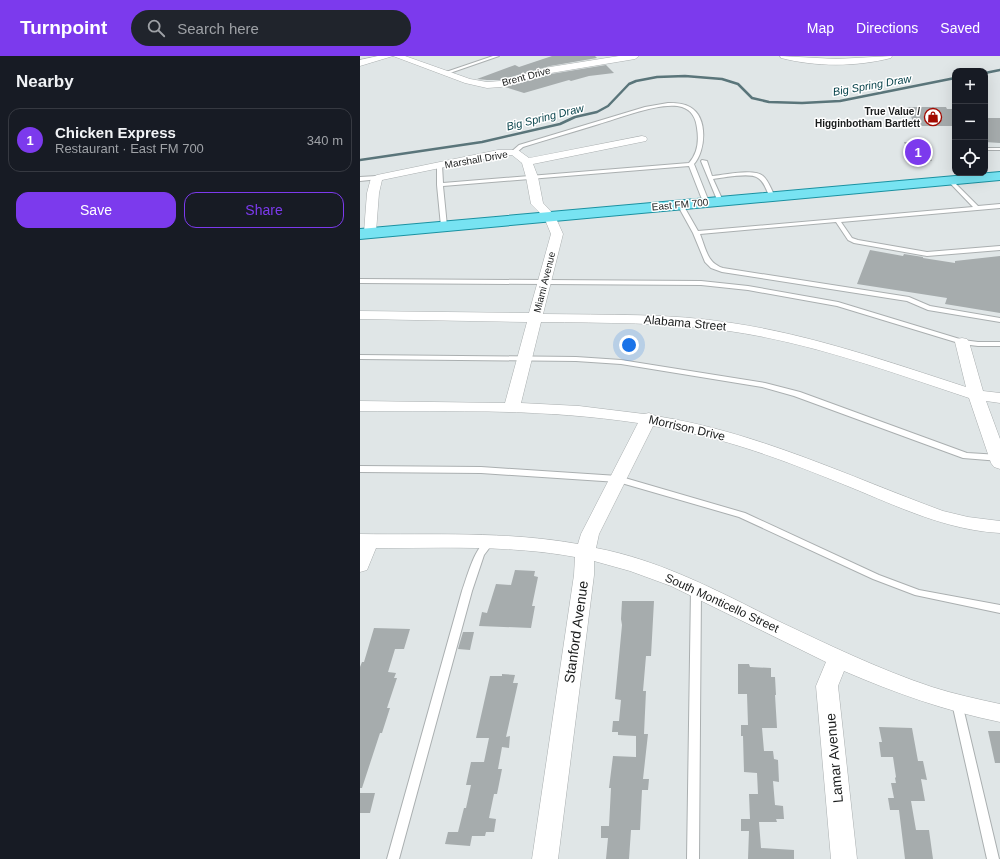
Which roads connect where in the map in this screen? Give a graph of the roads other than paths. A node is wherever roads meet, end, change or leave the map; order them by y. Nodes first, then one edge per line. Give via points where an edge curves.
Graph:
1 (389, 56) edge
2 (397, 56) edge
3 (497, 56) edge
4 (635, 56) edge
5 (784, 56) edge
6 (888, 56) edge
7 (811, 58) edge
8 (360, 64) edge
9 (445, 73) junction
10 (642, 139) dead end
11 (988, 149) edge
12 (1000, 150) edge
13 (514, 152) junction
14 (704, 161) dead end
15 (527, 162) junction
16 (691, 164) junction
17 (439, 166) junction
18 (988, 175) edge
19 (976, 176) edge
20 (1000, 176) edge
21 (377, 178) junction
22 (532, 178) junction
23 (710, 178) junction
24 (360, 179) edge
25 (950, 180) junction
26 (440, 185) junction
27 (772, 196) junction
28 (713, 201) junction
29 (680, 204) junction
30 (1000, 206) edge
31 (977, 208) junction
32 (548, 216) junction
33 (838, 221) junction
34 (444, 226) junction
35 (365, 233) edge
36 (696, 233) junction
37 (1000, 248) edge
38 (360, 281) edge
39 (544, 284) junction
40 (360, 316) edge
41 (536, 318) junction
42 (1000, 320) edge
43 (962, 342) junction
44 (1000, 344) edge
45 (360, 357) edge
46 (524, 359) junction
47 (976, 395) junction
48 (1000, 398) edge
49 (360, 406) edge
50 (512, 408) junction
51 (649, 418) junction
52 (999, 459) edge
53 (360, 469) edge
54 (618, 479) junction
55 (1000, 527) edge
56 (365, 541) edge
57 (489, 543) junction
58 (585, 552) junction
59 (360, 565) edge
60 (696, 589) junction
61 (1000, 609) edge
62 (838, 659) junction
63 (957, 703) junction
64 (1000, 713) edge
65 (393, 859) edge
66 (545, 859) edge
67 (693, 859) edge
68 (844, 859) edge
69 (993, 859) edge

1 - 8 street
2 - 9 street, Brent Drive
3 - 9 lane
4 - 9 street, Brent Drive via 550,70 501,84 487,85
5 - 7 street
6 - 7 street via 861,60
10 - 15 street
11 - 12 lane
13 - 15 street, Marshall Drive
13 - 16 lane via 521,146 647,108 676,105 689,108 698,120 701,136 695,162
13 - 17 street, Marshall Drive
14 - 23 lane
15 - 22 street, Miami Avenue
16 - 22 lane
16 - 28 lane
17 - 21 street, Marshall Drive
17 - 26 lane
18 - 20 main road, East FM 700
19 - 25 main road, East FM 700
21 - 24 lane
21 - 35 street
22 - 26 lane
22 - 32 street, Miami Avenue via 537,204
23 - 27 lane via 758,175
23 - 28 lane
25 - 27 main road, East FM 700
25 - 31 lane
26 - 34 lane
27 - 28 main road, East FM 700
28 - 29 main road, East FM 700
29 - 32 main road, East FM 700
29 - 36 lane
30 - 31 lane
31 - 33 lane
32 - 34 main road, East FM 700
32 - 39 street, Miami Avenue via 556,234
33 - 36 lane
33 - 37 lane via 850,239 864,244 927,254
34 - 35 main road, East FM 700
36 - 42 lane via 708,262 722,270 909,300 928,308
38 - 39 lane
39 - 41 street, Miami Avenue
39 - 43 lane via 701,283 748,288 838,304
40 - 41 street, Alabama Street
41 - 46 street, Miami Avenue
41 - 47 street, Alabama Street via 680,321 730,327 839,350
43 - 44 lane
43 - 47 street
45 - 46 lane
46 - 50 street, Miami Avenue
46 - 52 lane via 621,362 762,385 797,394 966,456
47 - 48 street, Alabama Street
47 - 52 street
49 - 50 street, Morrison Drive
50 - 51 street, Morrison Drive via 602,412
51 - 54 street, Stanford Avenue
51 - 55 street, Morrison Drive via 748,443 942,516 969,524
53 - 54 lane via 481,470
54 - 58 street, Stanford Avenue via 590,534
54 - 61 lane via 742,515 876,577 918,593
56 - 57 street, South Monticello Street
56 - 59 street
57 - 58 street, South Monticello Street via 550,546
57 - 65 lane via 480,554 466,591
58 - 60 street, South Monticello Street via 635,565
58 - 66 street, Stanford Avenue via 583,583
60 - 62 street, South Monticello Street
60 - 67 lane
62 - 63 street, South Monticello Street via 918,693
62 - 68 street, Lamar Avenue via 827,686
63 - 64 street, South Monticello Street
63 - 69 lane

